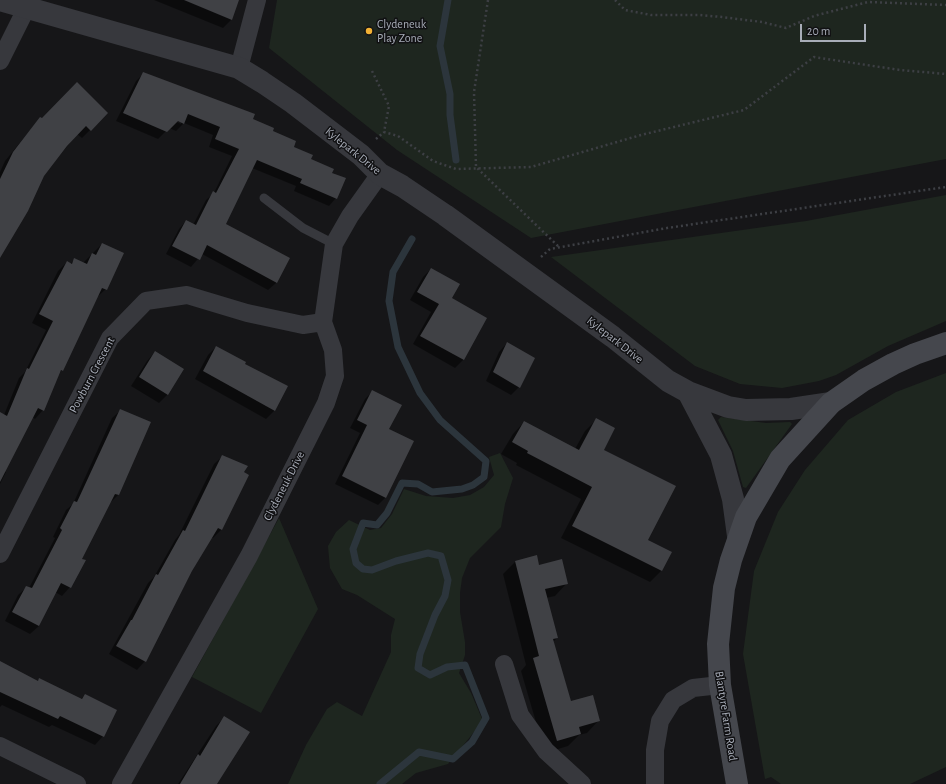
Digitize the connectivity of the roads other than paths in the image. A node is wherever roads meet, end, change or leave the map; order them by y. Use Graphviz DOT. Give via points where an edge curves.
graph roads {
  1 [pos="0,0"];
  2 [pos="256,0"];
  3 [pos="26,9"];
  4 [pos="0,62"];
  5 [pos="239,68"];
  6 [pos="380,174"];
  7 [pos="264,198"];
  8 [pos="334,244"];
  9 [pos="323,322"];
  10 [pos="946,343"];
  11 [pos="688,392"];
  12 [pos="831,403"];
  13 [pos="738,536"];
  14 [pos="0,554"];
  15 [pos="504,664"];
  16 [pos="720,686"];
  17 [pos="0,746"];
  18 [pos="77,784"];
  19 [pos="121,784"];
  20 [pos="582,784"];
  21 [pos="655,784"];
  22 [pos="737,784"];
  1 -- 3 [label="street, Kylepark Drive"];
  2 -- 5 [label="street"];
  3 -- 4 [label="street"];
  3 -- 5 [label="street, Kylepark Drive"];
  5 -- 6 [label="street, Kylepark Drive" via="292,104 361,156"];
  6 -- 8 [label="street, Clydeneuk Drive" via="350,216"];
  6 -- 11 [label="street, Kylepark Drive" via="445,215 612,337 668,382"];
  7 -- 8 [label="lane" via="303,228"];
  8 -- 9 [label="street, Clydeneuk Drive"];
  9 -- 14 [label="street, Powburn Crescent" via="303,325 247,313 187,295 146,301 110,338"];
  9 -- 19 [label="street, Clydeneuk Drive" via="333,350 335,376 326,403 249,556"];
  10 -- 12 [label="main road, Blantyre Farm Road" via="893,364"];
  11 -- 12 [label="street, Kylepark Drive" via="728,407 746,410 791,409"];
  11 -- 13 [label="street" via="721,455 733,499"];
  12 -- 13 [label="main road, Blantyre Farm Road" via="780,459 754,501"];
  13 -- 16 [label="main road, Blantyre Farm Road" via="724,588 720,619"];
  15 -- 20 [label="street" via="520,715 546,751"];
  16 -- 21 [label="street" via="693,688 673,700 660,720 655,750"];
  16 -- 22 [label="main road, Blantyre Farm Road"];
  17 -- 18 [label="street"];
}
